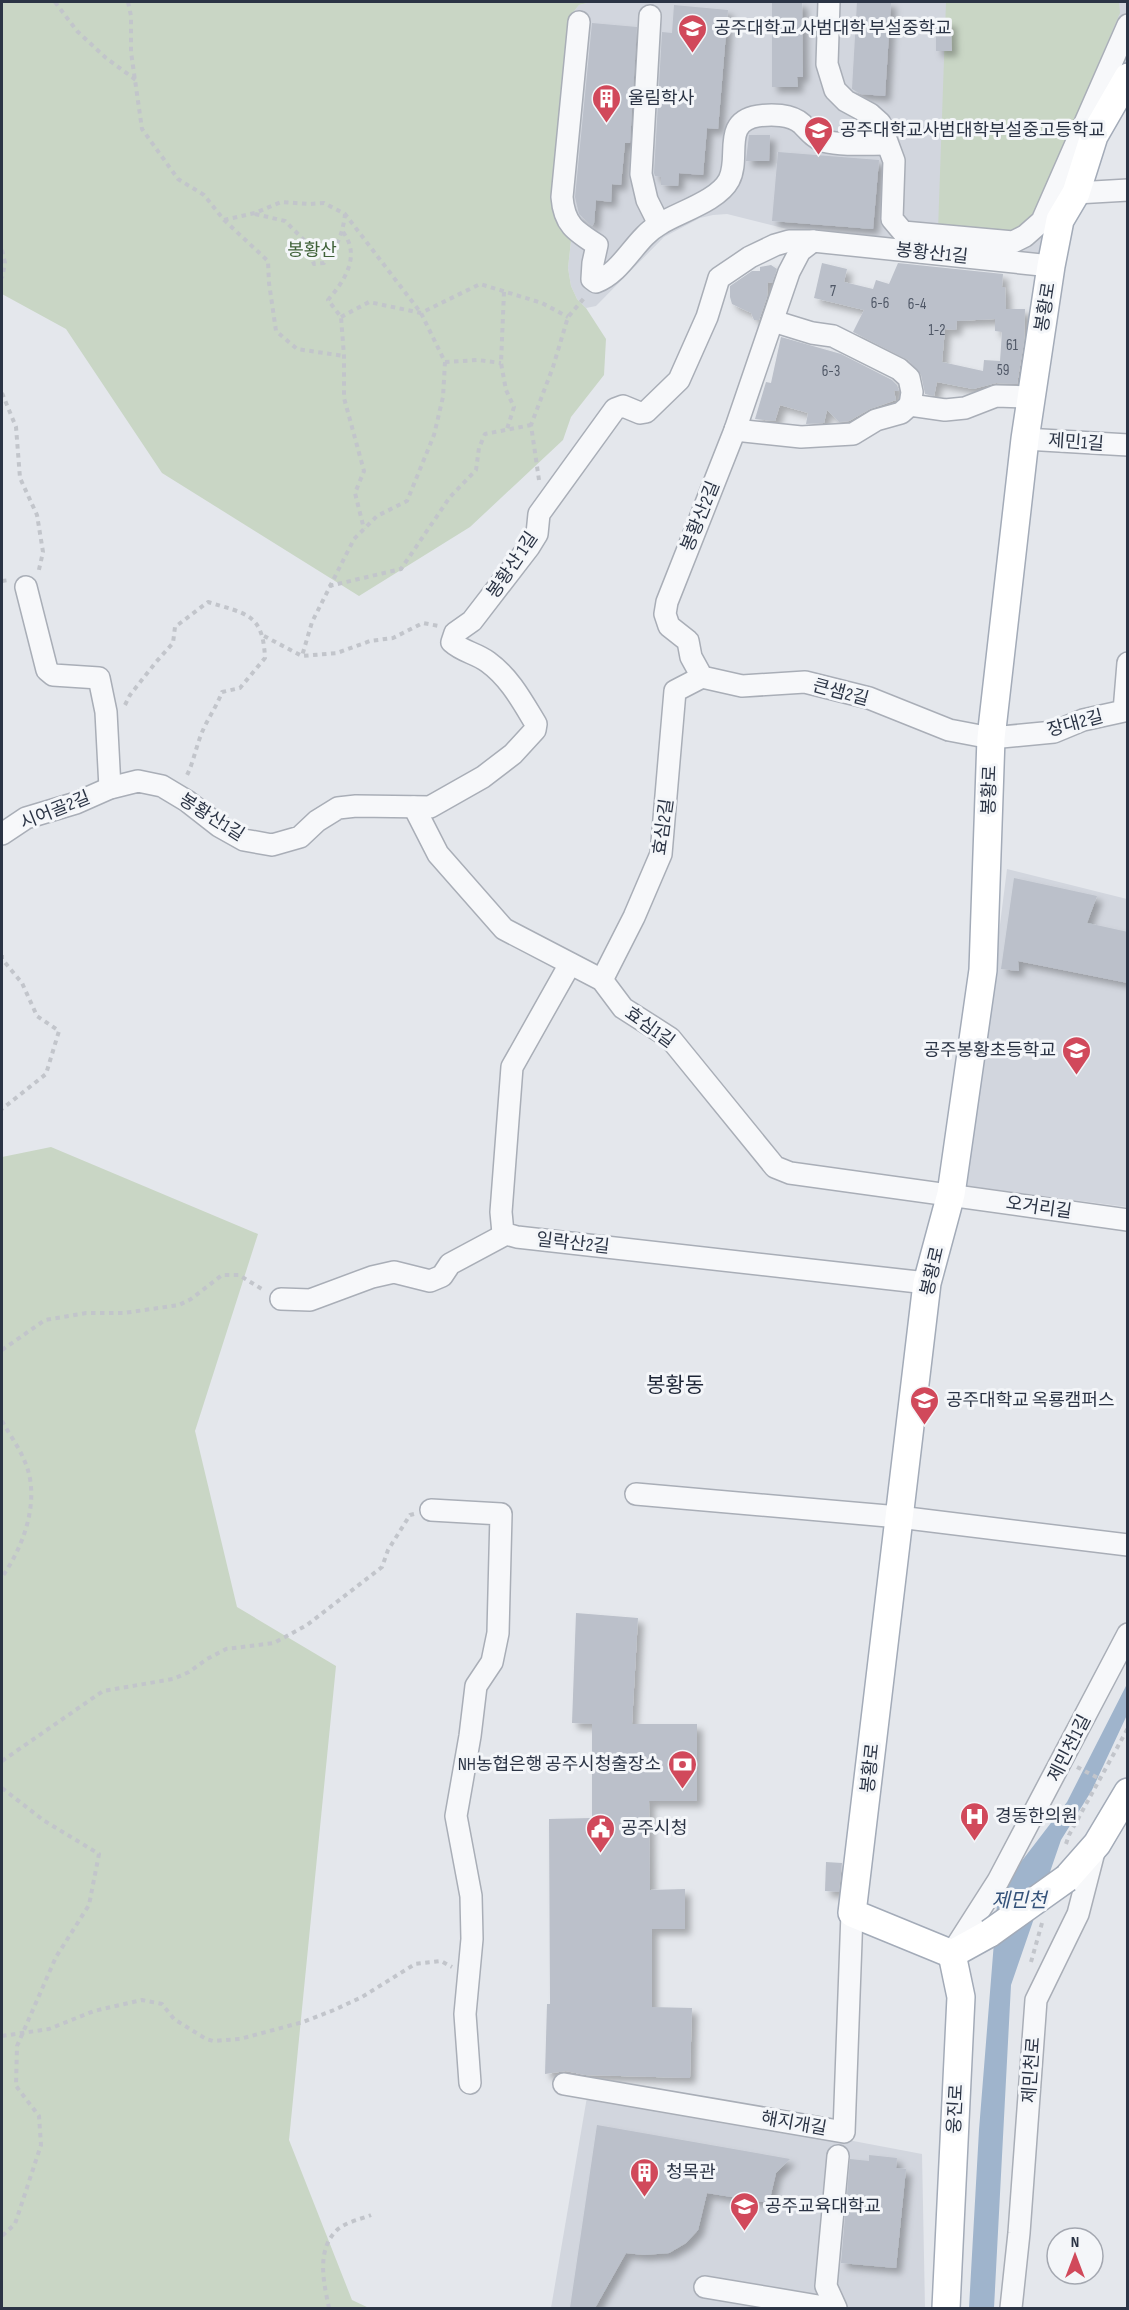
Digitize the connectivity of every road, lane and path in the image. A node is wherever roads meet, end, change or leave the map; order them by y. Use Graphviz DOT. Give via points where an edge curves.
graph roads {
  1 [pos="55,2"];
  2 [pos="128,2"];
  3 [pos="830,2"];
  4 [pos="650,16"];
  5 [pos="579,22"];
  6 [pos="1128,25"];
  7 [pos="1128,77"];
  8 [pos="136,80"];
  9 [pos="887,144"];
  10 [pos="1128,190"];
  11 [pos="1076,192"];
  12 [pos="255,213"];
  13 [pos="345,214"];
  14 [pos="224,220"];
  15 [pos="659,224"];
  16 [pos="343,232"];
  17 [pos="813,241"];
  18 [pos="2,250"];
  19 [pos="1052,266"];
  20 [pos="2,278"];
  21 [pos="596,282"];
  22 [pos="504,292"];
  23 [pos="421,313"];
  24 [pos="341,317"];
  25 [pos="568,317"];
  26 [pos="773,321"];
  27 [pos="344,356"];
  28 [pos="445,362"];
  29 [pos="501,363"];
  30 [pos="2,393"];
  31 [pos="1031,397"];
  32 [pos="910,405"];
  33 [pos="531,425"];
  34 [pos="507,429"];
  35 [pos="735,430"];
  36 [pos="1025,439"];
  37 [pos="1128,445"];
  38 [pos="539,514"];
  39 [pos="364,529"];
  40 [pos="329,586"];
  41 [pos="26,587"];
  42 [pos="461,629"];
  43 [pos="264,636"];
  44 [pos="302,656"];
  45 [pos="1128,663"];
  46 [pos="702,676"];
  47 [pos="991,738"];
  48 [pos="107,743"];
  49 [pos="110,788"];
  50 [pos="178,796"];
  51 [pos="414,807"];
  52 [pos="2,834"];
  53 [pos="2,956"];
  54 [pos="570,964"];
  55 [pos="602,980"];
  56 [pos="2,1109"];
  57 [pos="951,1194"];
  58 [pos="1128,1220"];
  59 [pos="506,1234"];
  60 [pos="927,1283"];
  61 [pos="281,1299"];
  62 [pos="2,1350"];
  63 [pos="2,1420"];
  64 [pos="636,1494"];
  65 [pos="431,1510"];
  66 [pos="899,1517"];
  67 [pos="1120,1544"];
  68 [pos="2,1577"];
  69 [pos="1128,1634"];
  70 [pos="2,1761"];
  71 [pos="1077,1766"];
  72 [pos="1100,1779"];
  73 [pos="2,1788"];
  74 [pos="1128,1792"];
  75 [pos="1097,1844"];
  76 [pos="852,1913"];
  77 [pos="952,1954"];
  78 [pos="468,1976"];
  79 [pos="22,2033"];
  80 [pos="2,2036"];
  81 [pos="470,2083"];
  82 [pos="564,2084"];
  83 [pos="838,2156"];
  84 [pos="371,2215"];
  85 [pos="2,2236"];
  86 [pos="705,2287"];
  87 [pos="329,2308"];
  88 [pos="830,2308"];
  89 [pos="836,2308"];
  90 [pos="946,2308"];
  91 [pos="1011,2308"];
  1 -- 8 [label="path" via="77,31"];
  2 -- 8 [label="path"];
  3 -- 9 [label="street" via="826,64 835,90 880,123"];
  4 -- 15 [label="street" via="641,174 647,200"];
  5 -- 21 [label="street" via="563,210 574,230 597,245 592,279"];
  6 -- 9 [label="street" via="1042,221 1025,236 1012,242 903,232 892,219 894,161"];
  7 -- 11 [label="main road, 봉황로" via="1094,136"];
  8 -- 14 [label="path" via="142,129 178,179 204,195"];
  9 -- 15 [label="street" via="821,141 788,117 750,117 740,123 735,134 728,182 703,202"];
  10 -- 11 [label="street"];
  11 -- 19 [label="main road, 봉황로" via="1060,220"];
  12 -- 13 [label="path" via="281,202 324,202"];
  12 -- 14 [label="path"];
  12 -- 16 [label="path" via="285,221 305,241 314,264 324,263"];
  13 -- 16 [label="path"];
  13 -- 23 [label="path"];
  14 -- 27 [label="path" via="268,261 276,331 297,349"];
  15 -- 21 [label="street" via="607,278"];
  16 -- 24 [label="path" via="350,242 350,267 328,300"];
  17 -- 19 [label="street, 봉황산1길"];
  17 -- 26 [label="street, 봉황산2길" via="800,251 789,272"];
  17 -- 38 [label="street, 봉황산 1길" via="775,245 719,278 707,318 679,380 646,412 623,406 615,409"];
  18 -- 20 [label="path"];
  19 -- 31 [label="main road, 봉황로"];
  21 -- 25 [label="path"];
  22 -- 23 [label="path" via="480,284"];
  22 -- 25 [label="path" via="542,303"];
  22 -- 29 [label="path"];
  23 -- 24 [label="path" via="369,302"];
  23 -- 28 [label="path"];
  24 -- 27 [label="path"];
  25 -- 33 [label="path"];
  26 -- 32 [label="street" via="833,336 899,369 909,378"];
  26 -- 35 [label="street, 봉황산2길"];
  27 -- 39 [label="path" via="344,398 364,471 355,493"];
  28 -- 29 [label="path"];
  28 -- 39 [label="path" via="443,397 434,435 407,501 377,516"];
  29 -- 34 [label="path" via="513,408"];
  30 -- 41 [label="path" via="16,427 21,478 37,515 43,552 38,578"];
  31 -- 32 [label="street" via="996,396 965,408 945,410"];
  31 -- 36 [label="main road, 봉황로"];
  32 -- 35 [label="street" via="901,413 876,420 853,434 801,438"];
  33 -- 34 [label="path"];
  33 -- 38 [label="path" via="540,477 533,504"];
  34 -- 40 [label="path" via="485,434 476,470 450,497 401,569"];
  35 -- 46 [label="street, 봉황산2길" via="665,614 669,626 688,641 691,657"];
  36 -- 37 [label="street, 제민1길"];
  36 -- 47 [label="main road, 봉황로"];
  38 -- 42 [label="street, 봉황산 1길" via="537,534 529,547 478,614"];
  39 -- 40 [label="path" via="354,539"];
  40 -- 44 [label="path" via="312,621"];
  41 -- 48 [label="street" via="47,670 53,675 99,678"];
  42 -- 44 [label="path" via="423,623 393,638 370,641 337,653"];
  42 -- 51 [label="street" via="452,642 490,663 514,687 536,724 535,730 513,754 483,777 430,807"];
  43 -- 44 [label="path"];
  43 -- 48 [label="path" via="256,621 208,602 176,627 174,643 130,695"];
  43 -- 50 [label="path" via="265,658 240,688 222,692 201,733 193,765"];
  45 -- 47 [label="street, 장대2길" via="1124,711 1083,720 1054,732"];
  46 -- 47 [label="street, 큰샘2길" via="742,686 805,682 869,698 949,730"];
  46 -- 55 [label="street, 효심2길" via="675,691 662,854"];
  47 -- 57 [label="main road, 봉황로" via="982,970"];
  48 -- 49 [label="street"];
  49 -- 50 [label="street, 봉황산1길" via="138,781 162,786"];
  49 -- 52 [label="street, 시어골2길" via="26,818"];
  50 -- 51 [label="street, 봉황산1길" via="244,840 272,845 300,837 338,808"];
  51 -- 54 [label="street, 효심1길" via="438,854 504,929"];
  53 -- 56 [label="path" via="22,983 37,1016 59,1031 46,1074"];
  54 -- 55 [label="street, 효심1길"];
  54 -- 59 [label="street" via="513,1067 501,1212"];
  55 -- 57 [label="street, 효심1길" via="622,1008 655,1027 681,1050 774,1167 790,1173"];
  57 -- 58 [label="street, 오거리길"];
  57 -- 60 [label="main road, 봉황로"];
  59 -- 60 [label="street, 일락산2길"];
  59 -- 61 [label="street" via="450,1264 442,1276 430,1281 394,1272 310,1300"];
  60 -- 66 [label="main road, 봉황로"];
  61 -- 62 [label="path" via="239,1275 222,1275 178,1305 45,1320"];
  63 -- 68 [label="path" via="26,1463 32,1498 14,1560"];
  64 -- 66 [label="street"];
  65 -- 70 [label="path" via="410,1515 382,1567 307,1625 274,1643 226,1649 173,1679 103,1691"];
  65 -- 78 [label="street" via="501,1514 498,1633 492,1662 476,1686 456,1816 471,1896"];
  66 -- 67 [label="street"];
  66 -- 76 [label="main road, 봉황로"];
  69 -- 77 [label="street, 제민천1길" via="998,1881"];
  71 -- 72 [label="path"];
  73 -- 79 [label="path" via="43,1820 99,1854 89,1905 56,1957"];
  74 -- 75 [label="main road"];
  75 -- 77 [label="main road, bridge" via="1067,1878 990,1933"];
  75 -- 91 [label="street, 제민천로" via="1078,1914 1036,2000"];
  76 -- 77 [label="main road"];
  76 -- 82 [label="street, 해지개길" via="844,2132"];
  77 -- 90 [label="main road, 웅진로" via="961,1997"];
  78 -- 79 [label="path" via="441,1961 415,1965 362,1997 303,2022 224,2041 206,2038 174,2019 162,2004 142,2000 94,2011 49,2029"];
  78 -- 81 [label="street" via="465,2014"];
  79 -- 80 [label="path"];
  79 -- 85 [label="path" via="17,2046 16,2086 39,2116 41,2145 15,2223"];
  83 -- 89 [label="street" via="826,2286"];
  84 -- 87 [label="path" via="337,2229 326,2246 323,2277"];
  86 -- 88 [label="street"];
}
